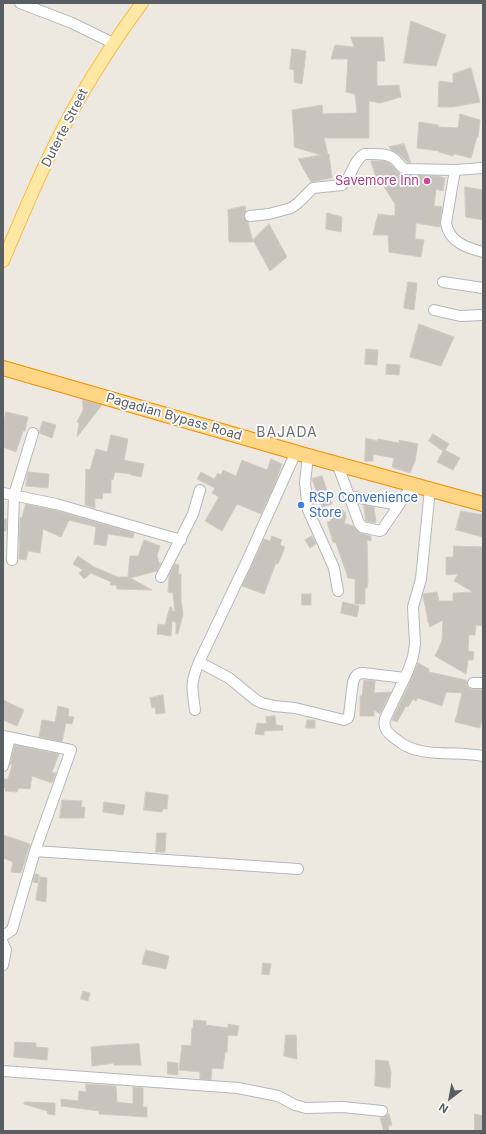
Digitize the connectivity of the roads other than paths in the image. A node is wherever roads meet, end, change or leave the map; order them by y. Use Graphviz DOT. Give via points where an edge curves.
graph roads {
  1 [pos="20,3"];
  2 [pos="142,3"];
  3 [pos="113,43"];
  4 [pos="483,168"];
  5 [pos="455,170"];
  6 [pos="250,216"];
  7 [pos="483,252"];
  8 [pos="3,261"];
  9 [pos="443,282"];
  10 [pos="483,288"];
  11 [pos="434,310"];
  12 [pos="483,316"];
  13 [pos="3,368"];
  14 [pos="33,433"];
  15 [pos="302,454"];
  16 [pos="337,464"];
  17 [pos="413,484"];
  18 [pos="430,489"];
  19 [pos="200,490"];
  20 [pos="3,493"];
  21 [pos="14,495"];
  22 [pos="349,496"];
  23 [pos="483,504"];
  24 [pos="399,505"];
  25 [pos="181,540"];
  26 [pos="12,560"];
  27 [pos="161,577"];
  28 [pos="338,591"];
  29 [pos="199,662"];
  30 [pos="405,678"];
  31 [pos="195,710"];
  32 [pos="6,737"];
  33 [pos="483,756"];
  34 [pos="3,766"];
  35 [pos="35,851"];
  36 [pos="298,869"];
  37 [pos="3,936"];
  38 [pos="3,943"];
  39 [pos="3,965"];
  40 [pos="3,1071"];
  41 [pos="382,1110"];
  1 -- 3 [label="street" via="72,22"];
  2 -- 3 [label="main road, Duterte Street"];
  3 -- 8 [label="main road, Duterte Street" via="78,99 54,145"];
  4 -- 5 [label="street"];
  5 -- 6 [label="street" via="405,169 390,156 364,154 342,185 313,188 291,208"];
  5 -- 7 [label="street" via="447,228 461,245"];
  9 -- 10 [label="street"];
  11 -- 12 [label="street" via="460,316"];
  13 -- 15 [label="highway, Pagadian Bypass Road"];
  14 -- 21 [label="street"];
  15 -- 16 [label="highway, Pagadian Bypass Road"];
  15 -- 28 [label="street" via="308,510 332,563"];
  15 -- 29 [label="street"];
  16 -- 17 [label="highway, Pagadian Bypass Road"];
  16 -- 22 [label="street"];
  17 -- 18 [label="highway, Pagadian Bypass Road"];
  17 -- 24 [label="street"];
  18 -- 23 [label="highway, Pagadian Bypass Road"];
  18 -- 30 [label="street" via="421,579 413,607 415,644"];
  19 -- 25 [label="street"];
  20 -- 21 [label="street"];
  21 -- 25 [label="street" via="105,517"];
  21 -- 26 [label="street"];
  22 -- 24 [label="street"];
  22 -- 24 [label="street" via="360,526 380,531"];
  25 -- 27 [label="street"];
  29 -- 30 [label="street" via="229,678 262,704 316,712 342,720 348,718 354,677 358,674"];
  29 -- 31 [label="street" via="192,684"];
  30 -- 33 [label="street" via="385,719 385,729 389,734 413,749"];
  32 -- 34 [label="street"];
  32 -- 35 [label="street" via="71,750"];
  35 -- 36 [label="street"];
  35 -- 37 [label="street" via="12,930"];
  38 -- 39 [label="street" via="6,950"];
  40 -- 41 [label="street" via="238,1088 278,1096 306,1108"];
}
